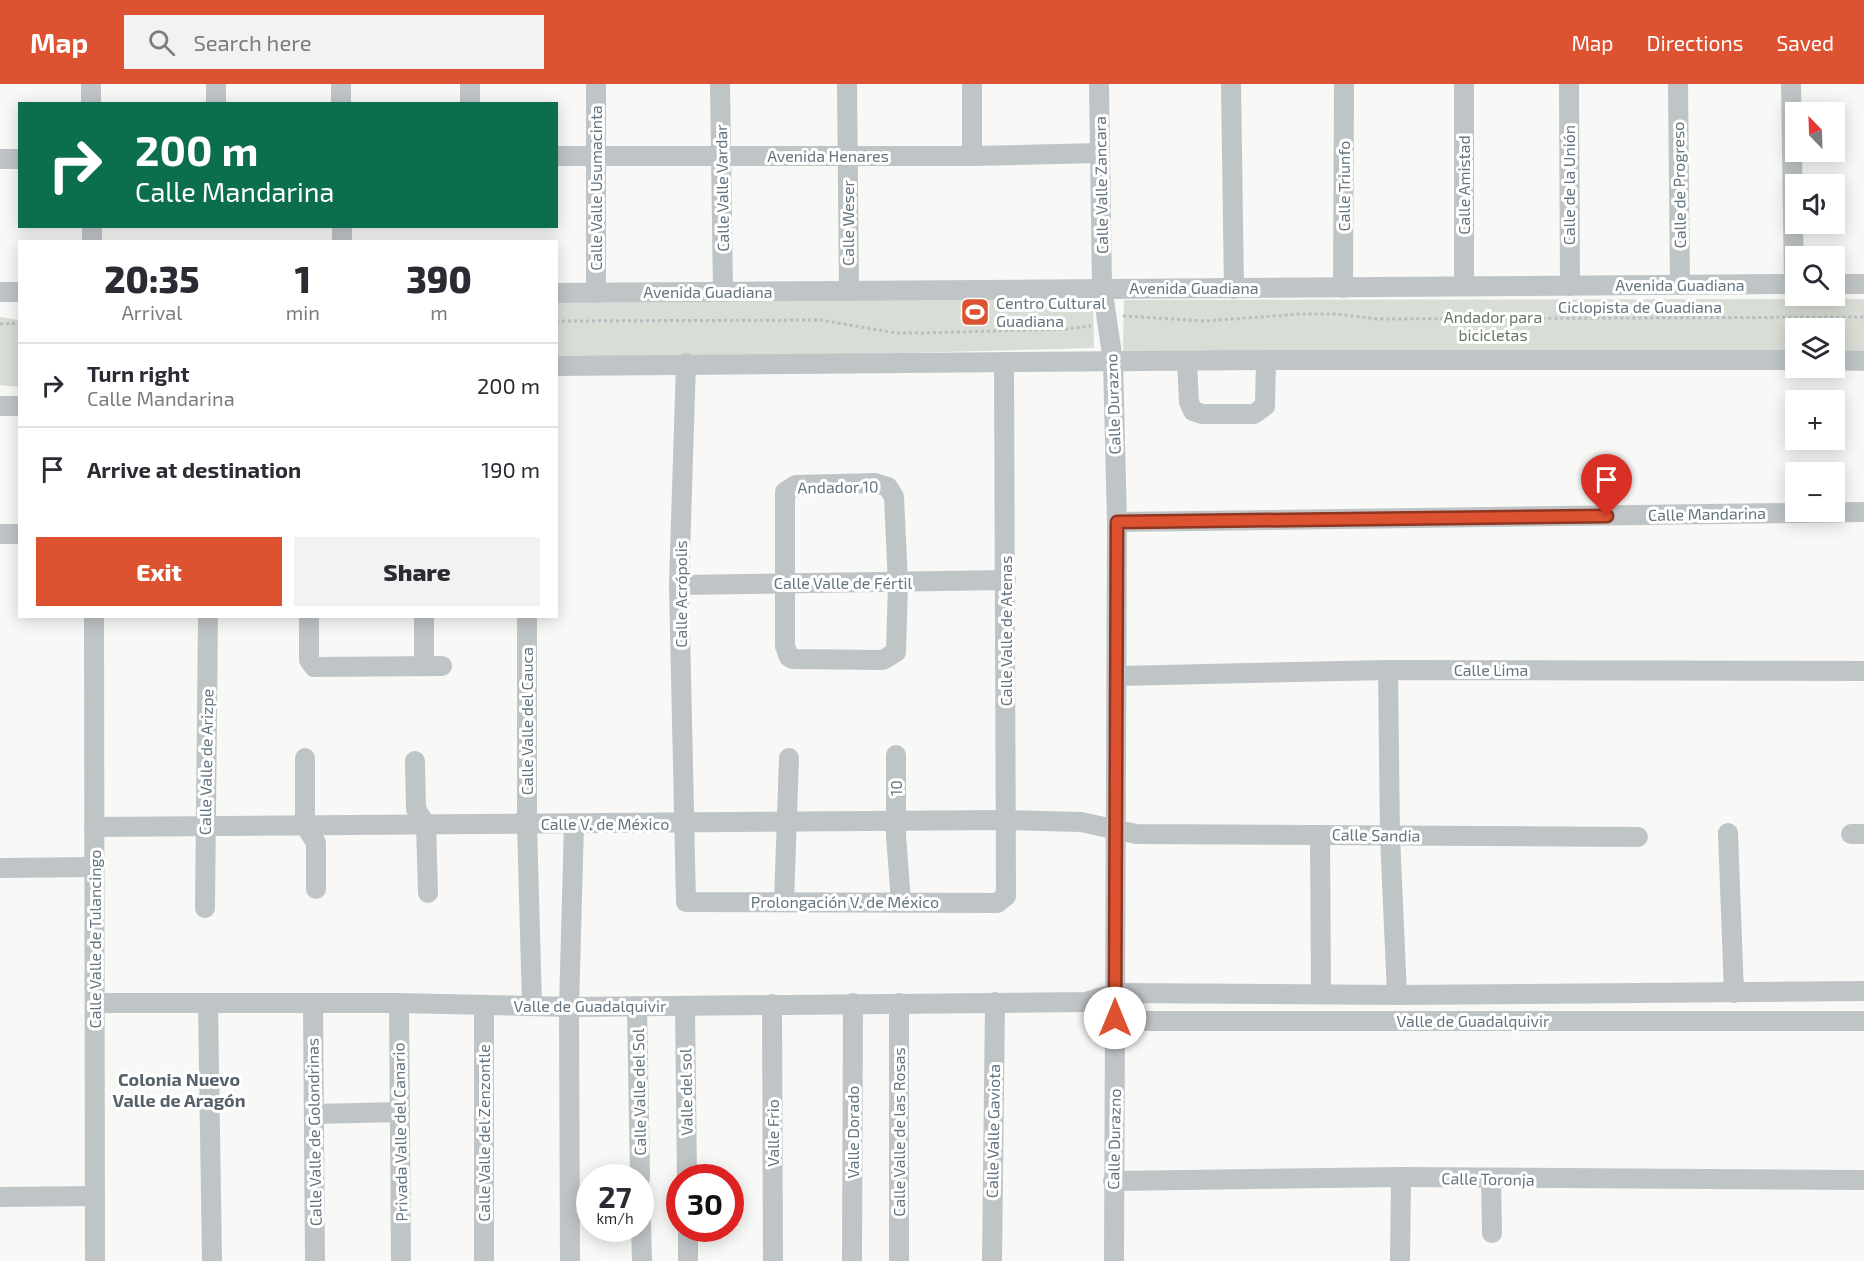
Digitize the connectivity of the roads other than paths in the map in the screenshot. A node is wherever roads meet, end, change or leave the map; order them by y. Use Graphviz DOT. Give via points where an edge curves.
graph roads {
  1 [pos="91,84"];
  2 [pos="216,84"];
  3 [pos="341,84"];
  4 [pos="470,84"];
  5 [pos="596,84"];
  6 [pos="720,84"];
  7 [pos="847,84"];
  8 [pos="972,84"];
  9 [pos="1099,84"];
  10 [pos="1231,84"];
  11 [pos="1344,84"];
  12 [pos="1464,84"];
  13 [pos="1569,84"];
  14 [pos="1678,84"];
  15 [pos="1791,84"];
  16 [pos="91,102"];
  17 [pos="216,102"];
  18 [pos="341,102"];
  19 [pos="470,102"];
  20 [pos="1100,153"];
  21 [pos="558,156"];
  22 [pos="598,156"];
  23 [pos="848,156"];
  24 [pos="972,156"];
  25 [pos="722,157"];
  26 [pos="0,159"];
  27 [pos="18,159"];
  28 [pos="1794,246"];
  29 [pos="1785,284"];
  30 [pos="1845,284"];
  31 [pos="1864,284"];
  32 [pos="1680,285"];
  33 [pos="1464,286"];
  34 [pos="1570,286"];
  35 [pos="1102,287"];
  36 [pos="1343,288"];
  37 [pos="1234,289"];
  38 [pos="849,291"];
  39 [pos="0,292"];
  40 [pos="558,292"];
  41 [pos="723,292"];
  42 [pos="18,293"];
  43 [pos="596,293"];
  44 [pos="1266,360"];
  45 [pos="1785,360"];
  46 [pos="1845,360"];
  47 [pos="1864,360"];
  48 [pos="1113,361"];
  49 [pos="1004,362"];
  50 [pos="1187,362"];
  51 [pos="686,363"];
  52 [pos="558,366"];
  53 [pos="1864,512"];
  54 [pos="1117,522"];
  55 [pos="0,534"];
  56 [pos="18,534"];
  57 [pos="1006,580"];
  58 [pos="785,583"];
  59 [pos="897,583"];
  60 [pos="679,585"];
  61 [pos="94,618"];
  62 [pos="208,618"];
  63 [pos="309,618"];
  64 [pos="424,618"];
  65 [pos="527,618"];
  66 [pos="1388,670"];
  67 [pos="1864,671"];
  68 [pos="1118,676"];
  69 [pos="896,754"];
  70 [pos="305,758"];
  71 [pos="789,758"];
  72 [pos="415,761"];
  73 [pos="1005,820"];
  74 [pos="896,821"];
  75 [pos="786,823"];
  76 [pos="527,824"];
  77 [pos="574,824"];
  78 [pos="686,824"];
  79 [pos="305,825"];
  80 [pos="426,825"];
  81 [pos="204,826"];
  82 [pos="94,827"];
  83 [pos="1115,828"];
  84 [pos="1728,833"];
  85 [pos="1320,835"];
  86 [pos="1390,836"];
  87 [pos="1638,837"];
  88 [pos="94,867"];
  89 [pos="0,868"];
  90 [pos="316,888"];
  91 [pos="428,893"];
  92 [pos="1004,899"];
  93 [pos="686,902"];
  94 [pos="784,902"];
  95 [pos="901,902"];
  96 [pos="205,908"];
  97 [pos="1864,991"];
  98 [pos="1115,993"];
  99 [pos="1321,993"];
  100 [pos="1734,993"];
  101 [pos="1396,994"];
  102 [pos="994,1002"];
  103 [pos="1086,1002"];
  104 [pos="95,1003"];
  105 [pos="208,1003"];
  106 [pos="313,1003"];
  107 [pos="399,1003"];
  108 [pos="853,1003"];
  109 [pos="772,1004"];
  110 [pos="899,1004"];
  111 [pos="484,1005"];
  112 [pos="532,1006"];
  113 [pos="637,1006"];
  114 [pos="685,1006"];
  115 [pos="569,1007"];
  116 [pos="1115,1018"];
  117 [pos="1864,1021"];
  118 [pos="400,1112"];
  119 [pos="314,1114"];
  120 [pos="640,1164"];
  121 [pos="687,1164"];
  122 [pos="1401,1177"];
  123 [pos="1491,1179"];
  124 [pos="1864,1180"];
  125 [pos="1113,1181"];
  126 [pos="95,1196"];
  127 [pos="0,1197"];
  128 [pos="1492,1233"];
  129 [pos="641,1242"];
  130 [pos="688,1242"];
  131 [pos="95,1261"];
  132 [pos="212,1261"];
  133 [pos="315,1261"];
  134 [pos="401,1261"];
  135 [pos="484,1261"];
  136 [pos="570,1261"];
  137 [pos="642,1261"];
  138 [pos="688,1261"];
  139 [pos="773,1261"];
  140 [pos="852,1261"];
  141 [pos="899,1261"];
  142 [pos="992,1261"];
  143 [pos="1114,1261"];
  144 [pos="1400,1261"];
  1 -- 16 [label="street"];
  2 -- 17 [label="street"];
  3 -- 18 [label="street"];
  4 -- 19 [label="street"];
  5 -- 22 [label="street, Calle Valle Usumacinta"];
  6 -- 25 [label="street, Calle Valle Vardar"];
  7 -- 23 [label="street, Calle Weser"];
  8 -- 24 [label="street"];
  9 -- 20 [label="street, Calle Valle Zancara"];
  10 -- 37 [label="street"];
  11 -- 36 [label="street, Calle Triunfo"];
  12 -- 33 [label="street, Calle Amistad"];
  13 -- 34 [label="street, Calle de la Unión"];
  14 -- 32 [label="street, Calle de Progreso"];
  15 -- 28 [label="street"];
  20 -- 24 [label="street, Avenida Henares"];
  20 -- 35 [label="street, Calle Valle Zancara"];
  21 -- 22 [label="street, Avenida Henares"];
  22 -- 25 [label="street, Avenida Henares"];
  22 -- 43 [label="street, Calle Valle Usumacinta"];
  23 -- 24 [label="street, Avenida Henares"];
  23 -- 25 [label="street, Avenida Henares"];
  23 -- 38 [label="street, Calle Weser"];
  25 -- 41 [label="street, Calle Valle Vardar"];
  26 -- 27 [label="street"];
  29 -- 32 [label="street, Avenida Guadiana"];
  30 -- 31 [label="street"];
  32 -- 34 [label="street, Avenida Guadiana"];
  33 -- 34 [label="street, Avenida Guadiana"];
  33 -- 36 [label="street, Avenida Guadiana"];
  35 -- 37 [label="street, Avenida Guadiana"];
  35 -- 38 [label="street, Avenida Guadiana"];
  35 -- 48 [label="street, Calle Durazno"];
  36 -- 37 [label="street, Avenida Guadiana"];
  38 -- 41 [label="street, Avenida Guadiana"];
  39 -- 42 [label="street"];
  40 -- 43 [label="street, Avenida Guadiana"];
  41 -- 43 [label="street, Avenida Guadiana"];
  44 -- 45 [label="street"];
  44 -- 50 [label="street"];
  44 -- 50 [label="street" via="1266,406 1254,414 1193,411"];
  46 -- 47 [label="street"];
  48 -- 49 [label="street"];
  48 -- 50 [label="street"];
  48 -- 54 [label="street, Calle Durazno"];
  49 -- 51 [label="street"];
  49 -- 57 [label="street, Calle Valle de Atenas"];
  51 -- 52 [label="street"];
  51 -- 60 [label="street, Calle Acrópolis"];
  53 -- 54 [label="street, Calle Mandarina"];
  54 -- 68 [label="street, Calle Durazno"];
  55 -- 56 [label="street"];
  57 -- 59 [label="street, Calle Valle de Fértil"];
  57 -- 73 [label="street, Calle Valle de Atenas"];
  58 -- 59 [label="street, Calle Valle de Fértil"];
  58 -- 59 [label="street" via="785,646 789,657 798,661 894,656"];
  58 -- 59 [label="street, Andador 10" via="787,489 796,485 876,483 888,487 894,497"];
  58 -- 60 [label="street, Calle Valle de Fértil"];
  60 -- 78 [label="street, Calle Acrópolis"];
  61 -- 82 [label="street, Calle Valle de Tulancingo"];
  62 -- 81 [label="street, Calle Valle de Arizpe"];
  63 -- 64 [label="street" via="311,664 319,668 433,666"];
  65 -- 76 [label="street, Calle Valle del Cauca"];
  66 -- 67 [label="street, Calle Lima"];
  66 -- 68 [label="street, Calle Lima"];
  66 -- 86 [label="street"];
  68 -- 83 [label="street, Calle Durazno"];
  69 -- 74 [label="street, 10"];
  70 -- 79 [label="street"];
  71 -- 75 [label="street"];
  72 -- 80 [label="street" via="416,809"];
  73 -- 74 [label="street, Calle V. de México"];
  73 -- 83 [label="street, Calle V. de México" via="1081,822"];
  73 -- 92 [label="street, Calle Valle de Atenas"];
  74 -- 75 [label="street, Calle V. de México"];
  74 -- 95 [label="street, 10"];
  75 -- 78 [label="street, Calle V. de México"];
  75 -- 94 [label="street"];
  76 -- 77 [label="street, Calle V. de México"];
  76 -- 80 [label="street, Calle V. de México"];
  76 -- 112 [label="street, Calle Valle del Cauca"];
  77 -- 78 [label="street, Calle V. de México"];
  77 -- 115 [label="street"];
  78 -- 93 [label="street, Calle Acrópolis"];
  79 -- 80 [label="street, Calle V. de México"];
  79 -- 81 [label="street, Calle V. de México"];
  79 -- 90 [label="street" via="316,843"];
  80 -- 91 [label="street"];
  81 -- 82 [label="street, Calle V. de México"];
  81 -- 96 [label="street, Calle Valle de Arizpe"];
  82 -- 88 [label="street, Calle Valle de Tulancingo"];
  83 -- 85 [label="street, Calle Sandia" via="1136,834"];
  83 -- 98 [label="street, Calle Durazno"];
  84 -- 100 [label="street"];
  85 -- 86 [label="street, Calle Sandia"];
  85 -- 99 [label="street"];
  86 -- 87 [label="street, Calle Sandia"];
  86 -- 101 [label="street"];
  88 -- 89 [label="street"];
  88 -- 104 [label="street, Calle Valle de Tulancingo"];
  92 -- 95 [label="street, Prolongación V. de México" via="997,903"];
  93 -- 94 [label="street, Prolongación V. de México"];
  94 -- 95 [label="street, Prolongación V. de México"];
  97 -- 100 [label="street, Valle de Guadalquivir"];
  98 -- 99 [label="street, Valle de Guadalquivir"];
  98 -- 103 [label="street, Valle de Guadalquivir"];
  98 -- 116 [label="street, Calle Durazno"];
  99 -- 101 [label="street, Valle de Guadalquivir"];
  100 -- 101 [label="street, Valle de Guadalquivir"];
  102 -- 103 [label="street, Valle de Guadalquivir"];
  102 -- 110 [label="street, Valle de Guadalquivir"];
  102 -- 142 [label="street, Calle Valle Gaviota"];
  103 -- 116 [label="street, Valle de Guadalquivir"];
  104 -- 105 [label="street, Valle de Guadalquivir"];
  104 -- 126 [label="street, Calle Valle de Tulancingo"];
  105 -- 106 [label="street, Valle de Guadalquivir"];
  105 -- 132 [label="street"];
  106 -- 107 [label="street, Valle de Guadalquivir"];
  106 -- 119 [label="street, Calle Valle de Golondrinas"];
  107 -- 111 [label="street, Valle de Guadalquivir"];
  107 -- 118 [label="street, Privada Valle del Canario"];
  108 -- 109 [label="street, Valle de Guadalquivir"];
  108 -- 110 [label="street, Valle de Guadalquivir"];
  108 -- 140 [label="street, Valle Dorado"];
  109 -- 114 [label="street, Valle de Guadalquivir"];
  109 -- 139 [label="street, Valle Frio"];
  110 -- 141 [label="street, Calle Valle de las Rosas"];
  111 -- 112 [label="street, Valle de Guadalquivir"];
  111 -- 135 [label="street, Calle Valle del Zenzontle"];
  112 -- 115 [label="street, Valle de Guadalquivir"];
  113 -- 114 [label="street, Valle de Guadalquivir"];
  113 -- 115 [label="street, Valle de Guadalquivir"];
  113 -- 120 [label="street, Calle Valle del Sol"];
  114 -- 121 [label="street, Valle del sol"];
  115 -- 136 [label="street"];
  116 -- 117 [label="street, Valle de Guadalquivir"];
  116 -- 125 [label="street, Calle Durazno"];
  118 -- 119 [label="street"];
  118 -- 134 [label="street, Privada Valle del Canario"];
  119 -- 133 [label="street, Calle Valle de Golondrinas"];
  122 -- 123 [label="street, Calle Toronja"];
  122 -- 125 [label="street, Calle Toronja"];
  122 -- 144 [label="street"];
  123 -- 124 [label="street, Calle Toronja"];
  123 -- 128 [label="street"];
  125 -- 143 [label="street, Calle Durazno"];
  126 -- 127 [label="street"];
  126 -- 131 [label="street, Calle Valle de Tulancingo"];
  129 -- 137 [label="street"];
  130 -- 138 [label="street"];
}
